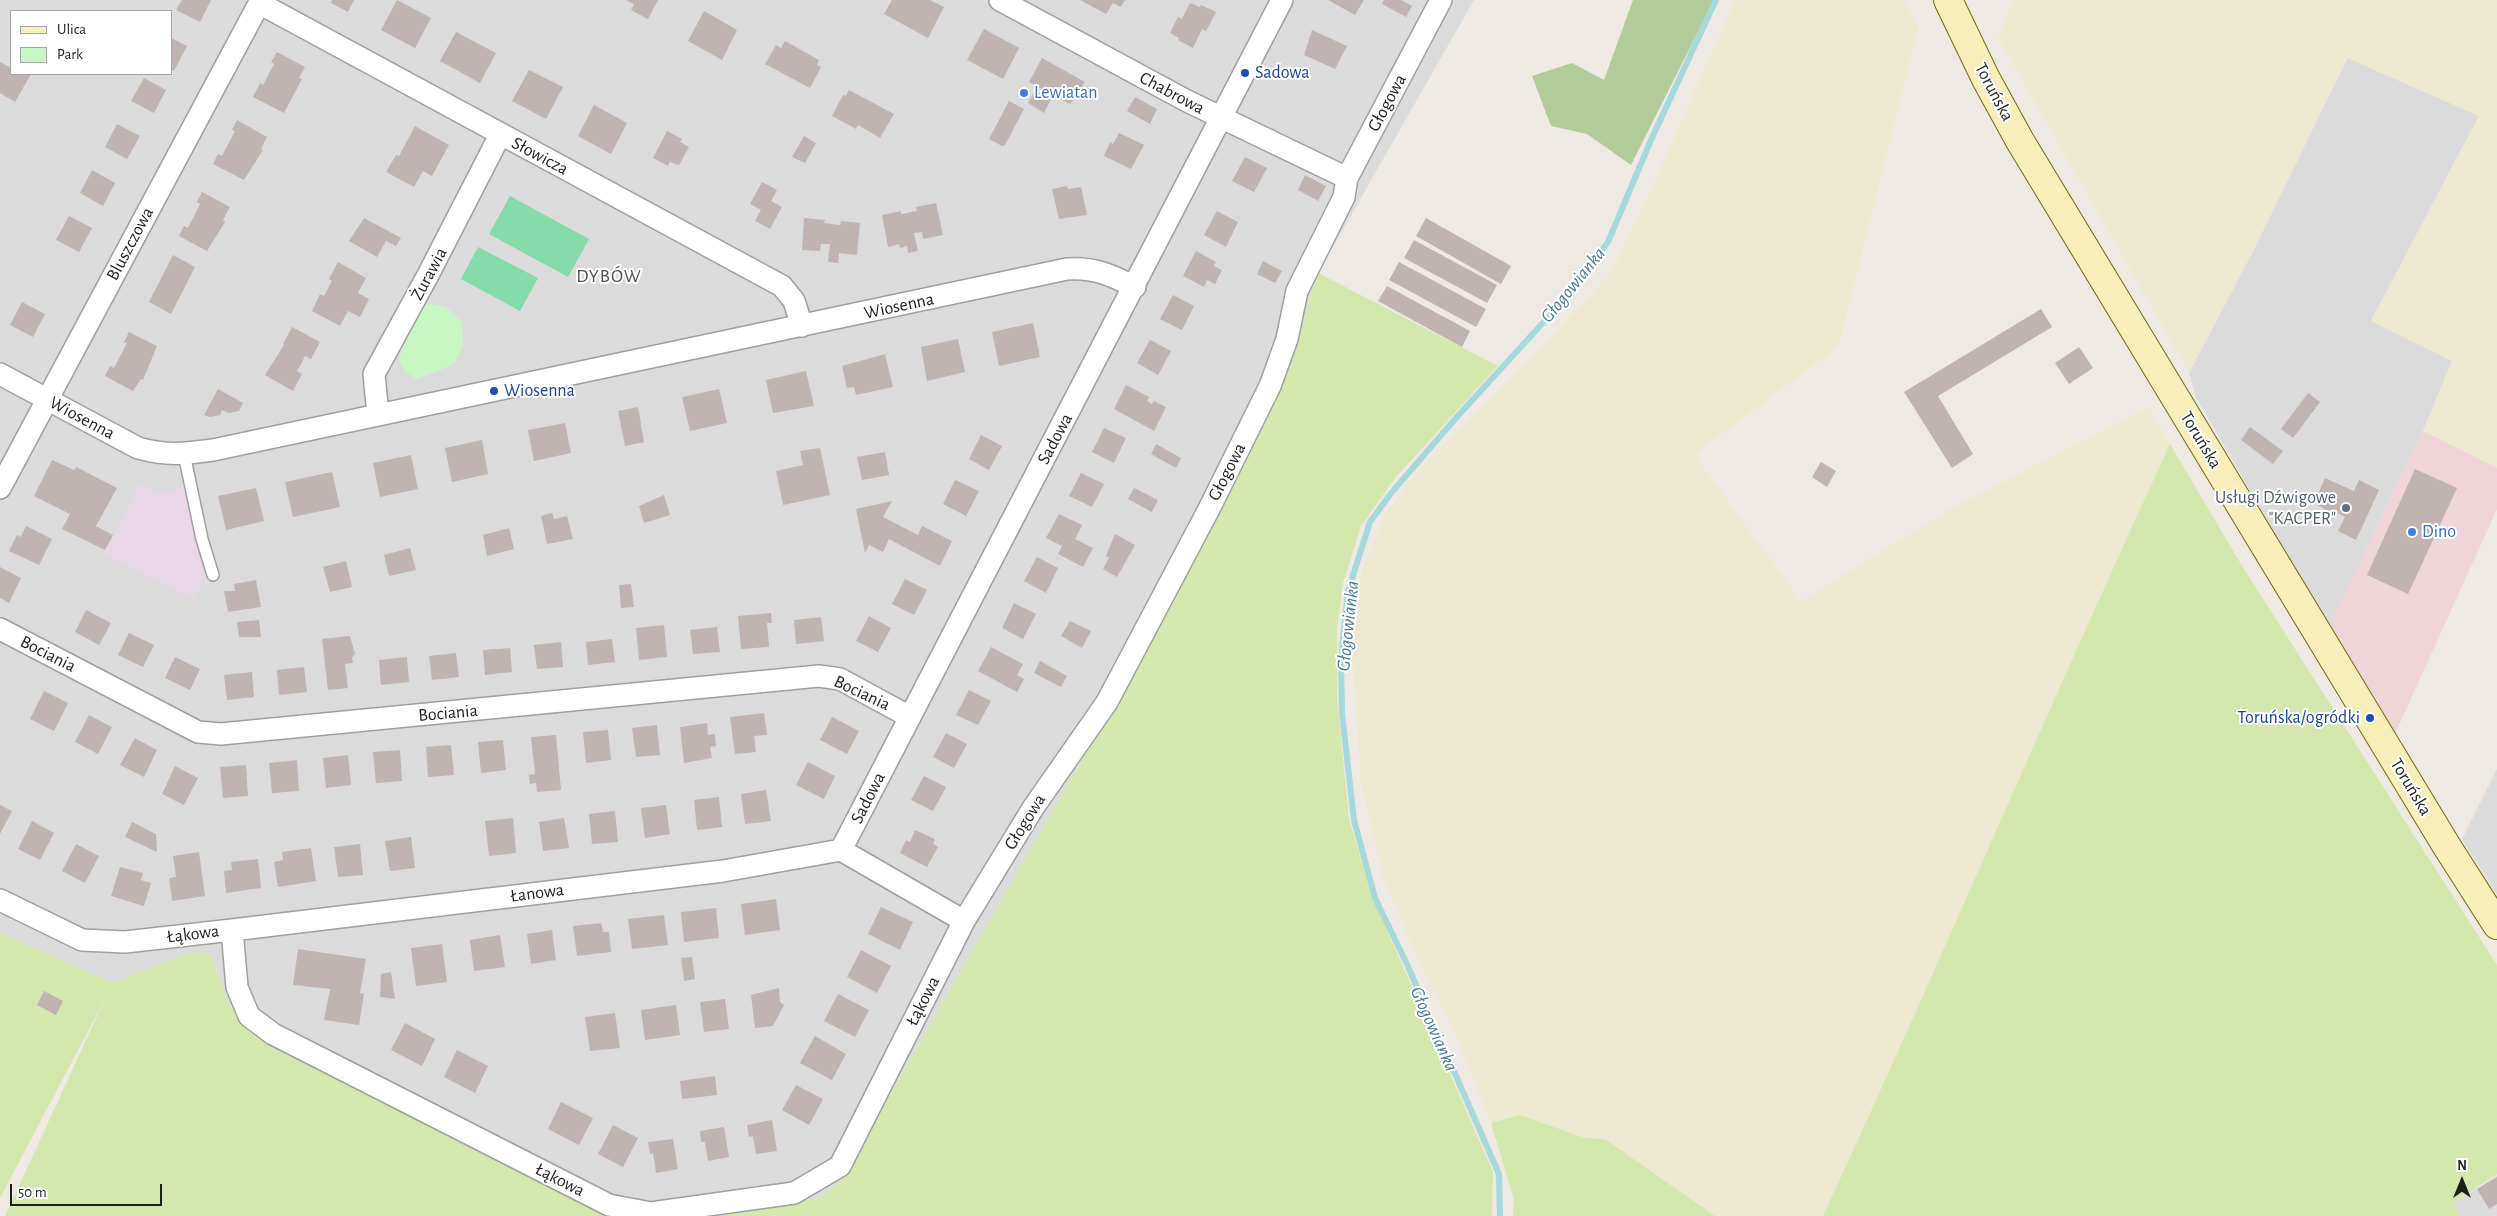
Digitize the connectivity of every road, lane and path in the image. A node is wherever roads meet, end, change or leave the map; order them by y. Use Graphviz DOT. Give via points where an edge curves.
graph roads {
  1 [pos="1000,0"];
  2 [pos="1282,0"];
  3 [pos="1441,0"];
  4 [pos="1948,0"];
  5 [pos="260,2"];
  6 [pos="1221,119"];
  7 [pos="500,135"];
  8 [pos="1347,178"];
  9 [pos="1135,287"];
  10 [pos="802,326"];
  11 [pos="0,374"];
  12 [pos="47,400"];
  13 [pos="378,416"];
  14 [pos="184,454"];
  15 [pos="0,488"];
  16 [pos="212,575"];
  17 [pos="0,629"];
  18 [pos="910,717"];
  19 [pos="841,850"];
  20 [pos="0,900"];
  21 [pos="964,921"];
  22 [pos="2497,925"];
  23 [pos="232,930"];
  1 -- 6 [label="street, Chabrowa"];
  2 -- 6 [label="street, Sadowa"];
  3 -- 8 [label="street, Głogowa"];
  4 -- 22 [label="street, Toruńska" via="2020,141"];
  5 -- 7 [label="street, Słowicza"];
  5 -- 12 [label="street, Bluszczowa"];
  6 -- 8 [label="street, Chabrowa"];
  6 -- 9 [label="street, Sadowa"];
  7 -- 10 [label="street, Słowicza" via="782,286 794,301"];
  7 -- 13 [label="street, Żurawia" via="374,374"];
  8 -- 21 [label="street, Głogowa" via="1344,198 1297,291 1287,339 1270,386 1209,509 1107,702 1033,808"];
  9 -- 10 [label="street, Wiosenna" via="1087,268 1067,269"];
  9 -- 18 [label="street, Sadowa"];
  10 -- 13 [label="street, Wiosenna"];
  11 -- 12 [label="street, Wiosenna"];
  12 -- 14 [label="street, Wiosenna" via="138,448 161,454"];
  12 -- 15 [label="street, Bluszczowa"];
  13 -- 14 [label="street, Wiosenna"];
  14 -- 16 [label="lane"];
  17 -- 18 [label="street, Bociania" via="198,732 231,733 819,676 840,679"];
  18 -- 19 [label="street, Sadowa"];
  19 -- 21 [label="street"];
  19 -- 23 [label="street, Łanowa" via="723,871"];
  20 -- 23 [label="street, Łąkowa" via="82,940 125,942"];
  21 -- 23 [label="street, Łąkowa" via="840,1166 794,1192 651,1213 608,1205 273,1034 249,1016 237,987"];
}
